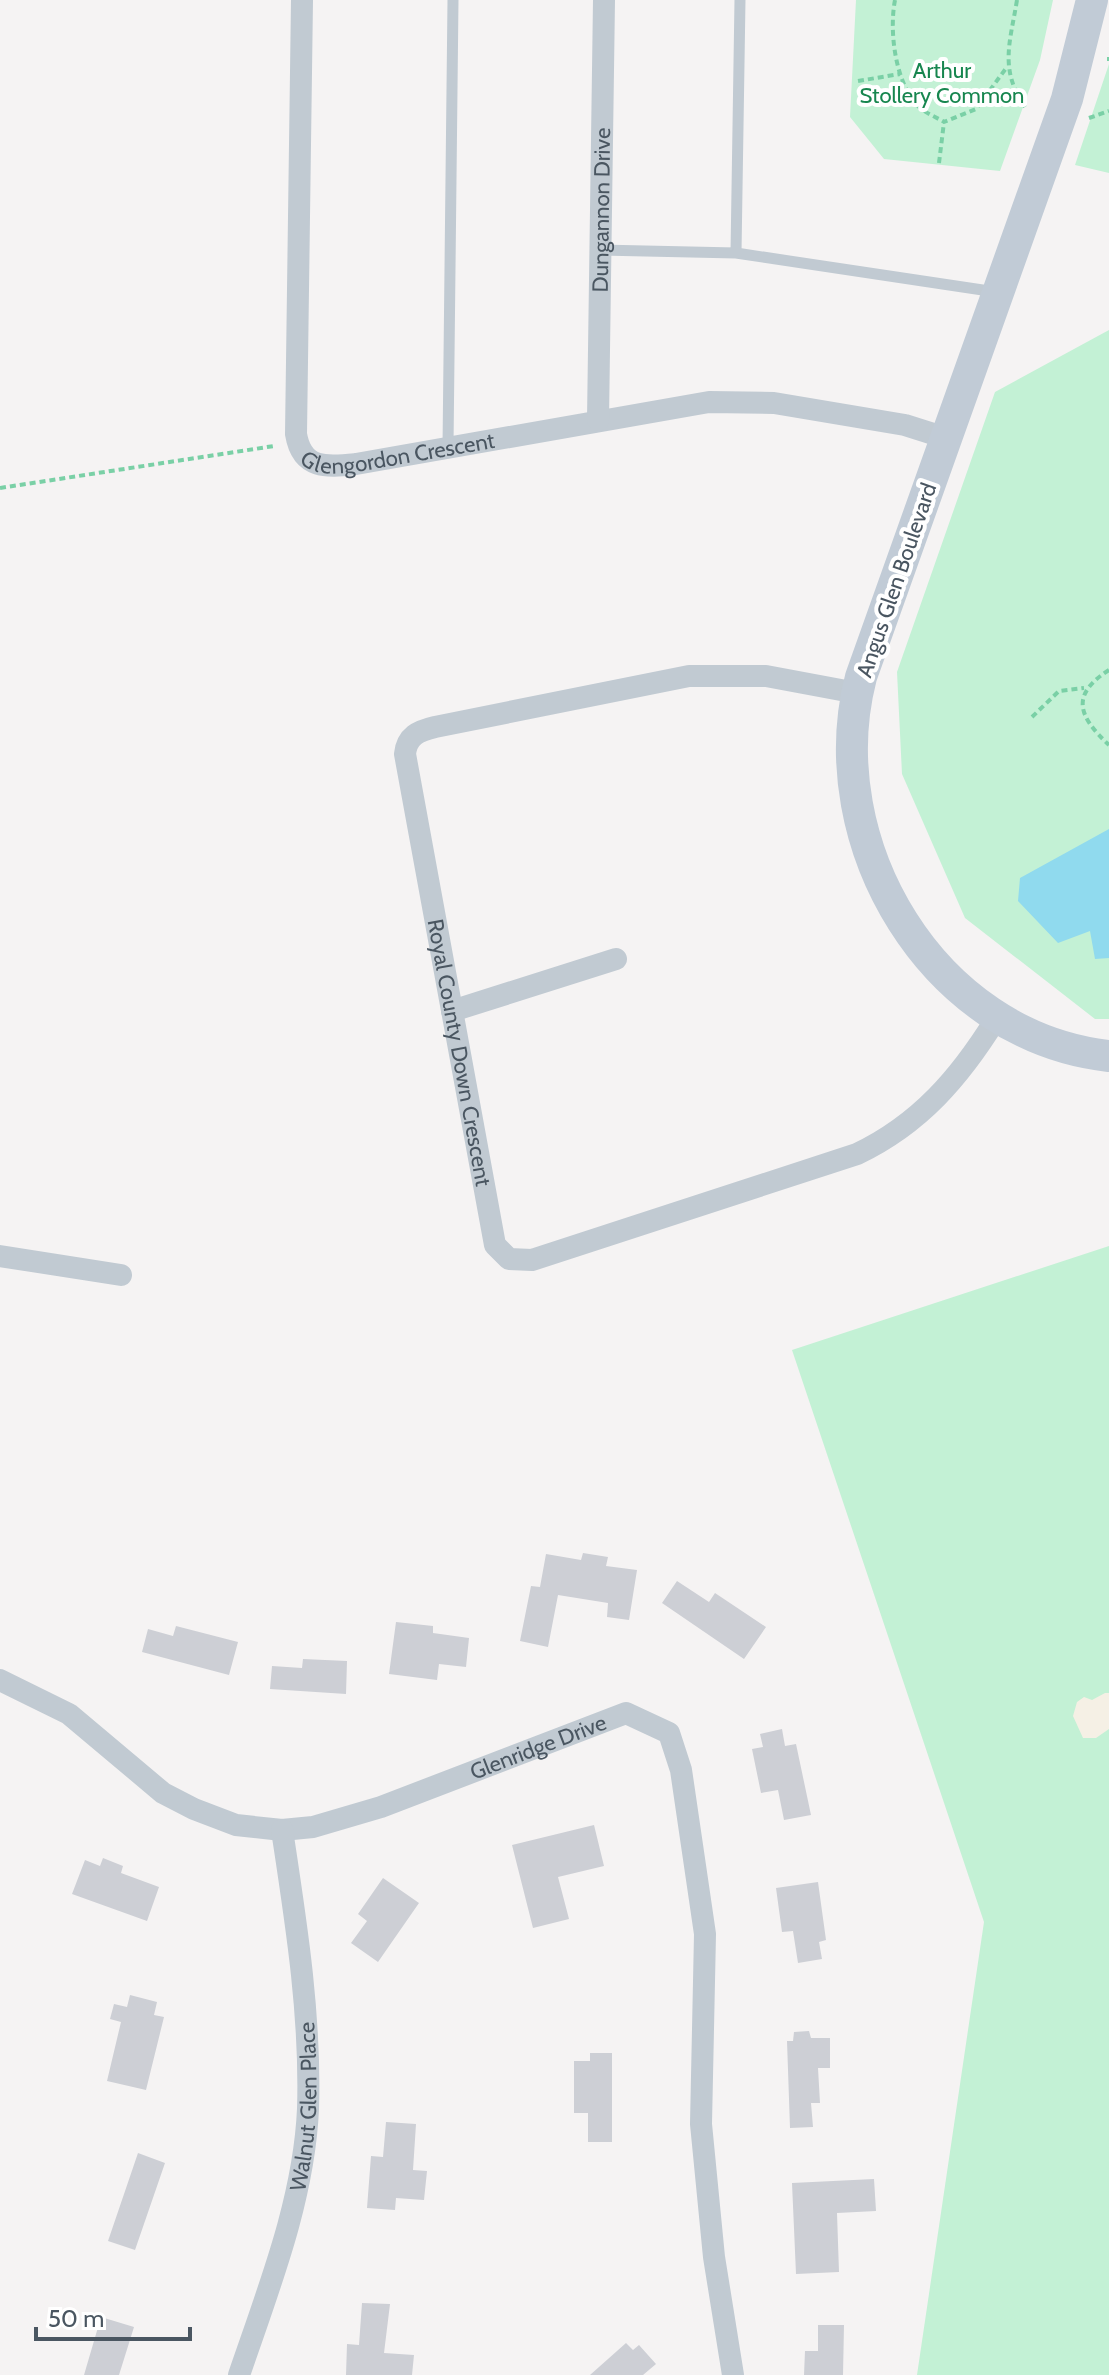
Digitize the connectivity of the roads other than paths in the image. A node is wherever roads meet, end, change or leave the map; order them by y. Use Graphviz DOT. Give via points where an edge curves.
graph roads {
  1 [pos="302,0"];
  2 [pos="453,0"];
  3 [pos="604,0"];
  4 [pos="740,0"];
  5 [pos="1092,0"];
  6 [pos="600,250"];
  7 [pos="736,253"];
  8 [pos="1000,292"];
  9 [pos="598,420"];
  10 [pos="946,438"];
  11 [pos="448,447"];
  12 [pos="857,693"];
  13 [pos="616,959"];
  14 [pos="452,1011"];
  15 [pos="996,1019"];
  16 [pos="1109,1056"];
  17 [pos="0,1256"];
  18 [pos="121,1275"];
  19 [pos="0,1680"];
  20 [pos="282,1830"];
  21 [pos="239,2375"];
  22 [pos="733,2375"];
  1 -- 11 [label="street, Glengordon Crescent" via="297,441 305,458 321,467"];
  2 -- 11 [label="lane"];
  3 -- 6 [label="street, Dungannon Drive"];
  4 -- 7 [label="lane"];
  5 -- 8 [label="street, Angus Glen Boulevard" via="1074,76"];
  6 -- 7 [label="lane"];
  6 -- 9 [label="street, Dungannon Drive"];
  7 -- 8 [label="lane"];
  8 -- 10 [label="street, Angus Glen Boulevard"];
  9 -- 10 [label="street, Glengordon Crescent" via="746,401 905,425"];
  9 -- 11 [label="street, Glengordon Crescent"];
  10 -- 12 [label="street, Angus Glen Boulevard"];
  12 -- 14 [label="street, Royal County Down Crescent" via="766,676 689,676 449,724 413,736 405,754"];
  12 -- 15 [label="street, Angus Glen Boulevard" via="851,733 853,786 886,890 933,964"];
  13 -- 14 [label="street"];
  14 -- 15 [label="street, Royal County Down Crescent" via="492,1235 500,1252 521,1261 828,1164 884,1141 947,1089"];
  15 -- 16 [label="street, Angus Glen Boulevard" via="1066,1047"];
  17 -- 18 [label="street"];
  19 -- 20 [label="street, Glenridge Drive" via="69,1714 163,1793 236,1825"];
  20 -- 21 [label="street, Walnut Glen Place" via="304,1990 308,2110 297,2190"];
  20 -- 22 [label="street, Glenridge Drive" via="313,1827 381,1807 626,1713 669,1733 681,1770 705,1934 701,2124"];
}
